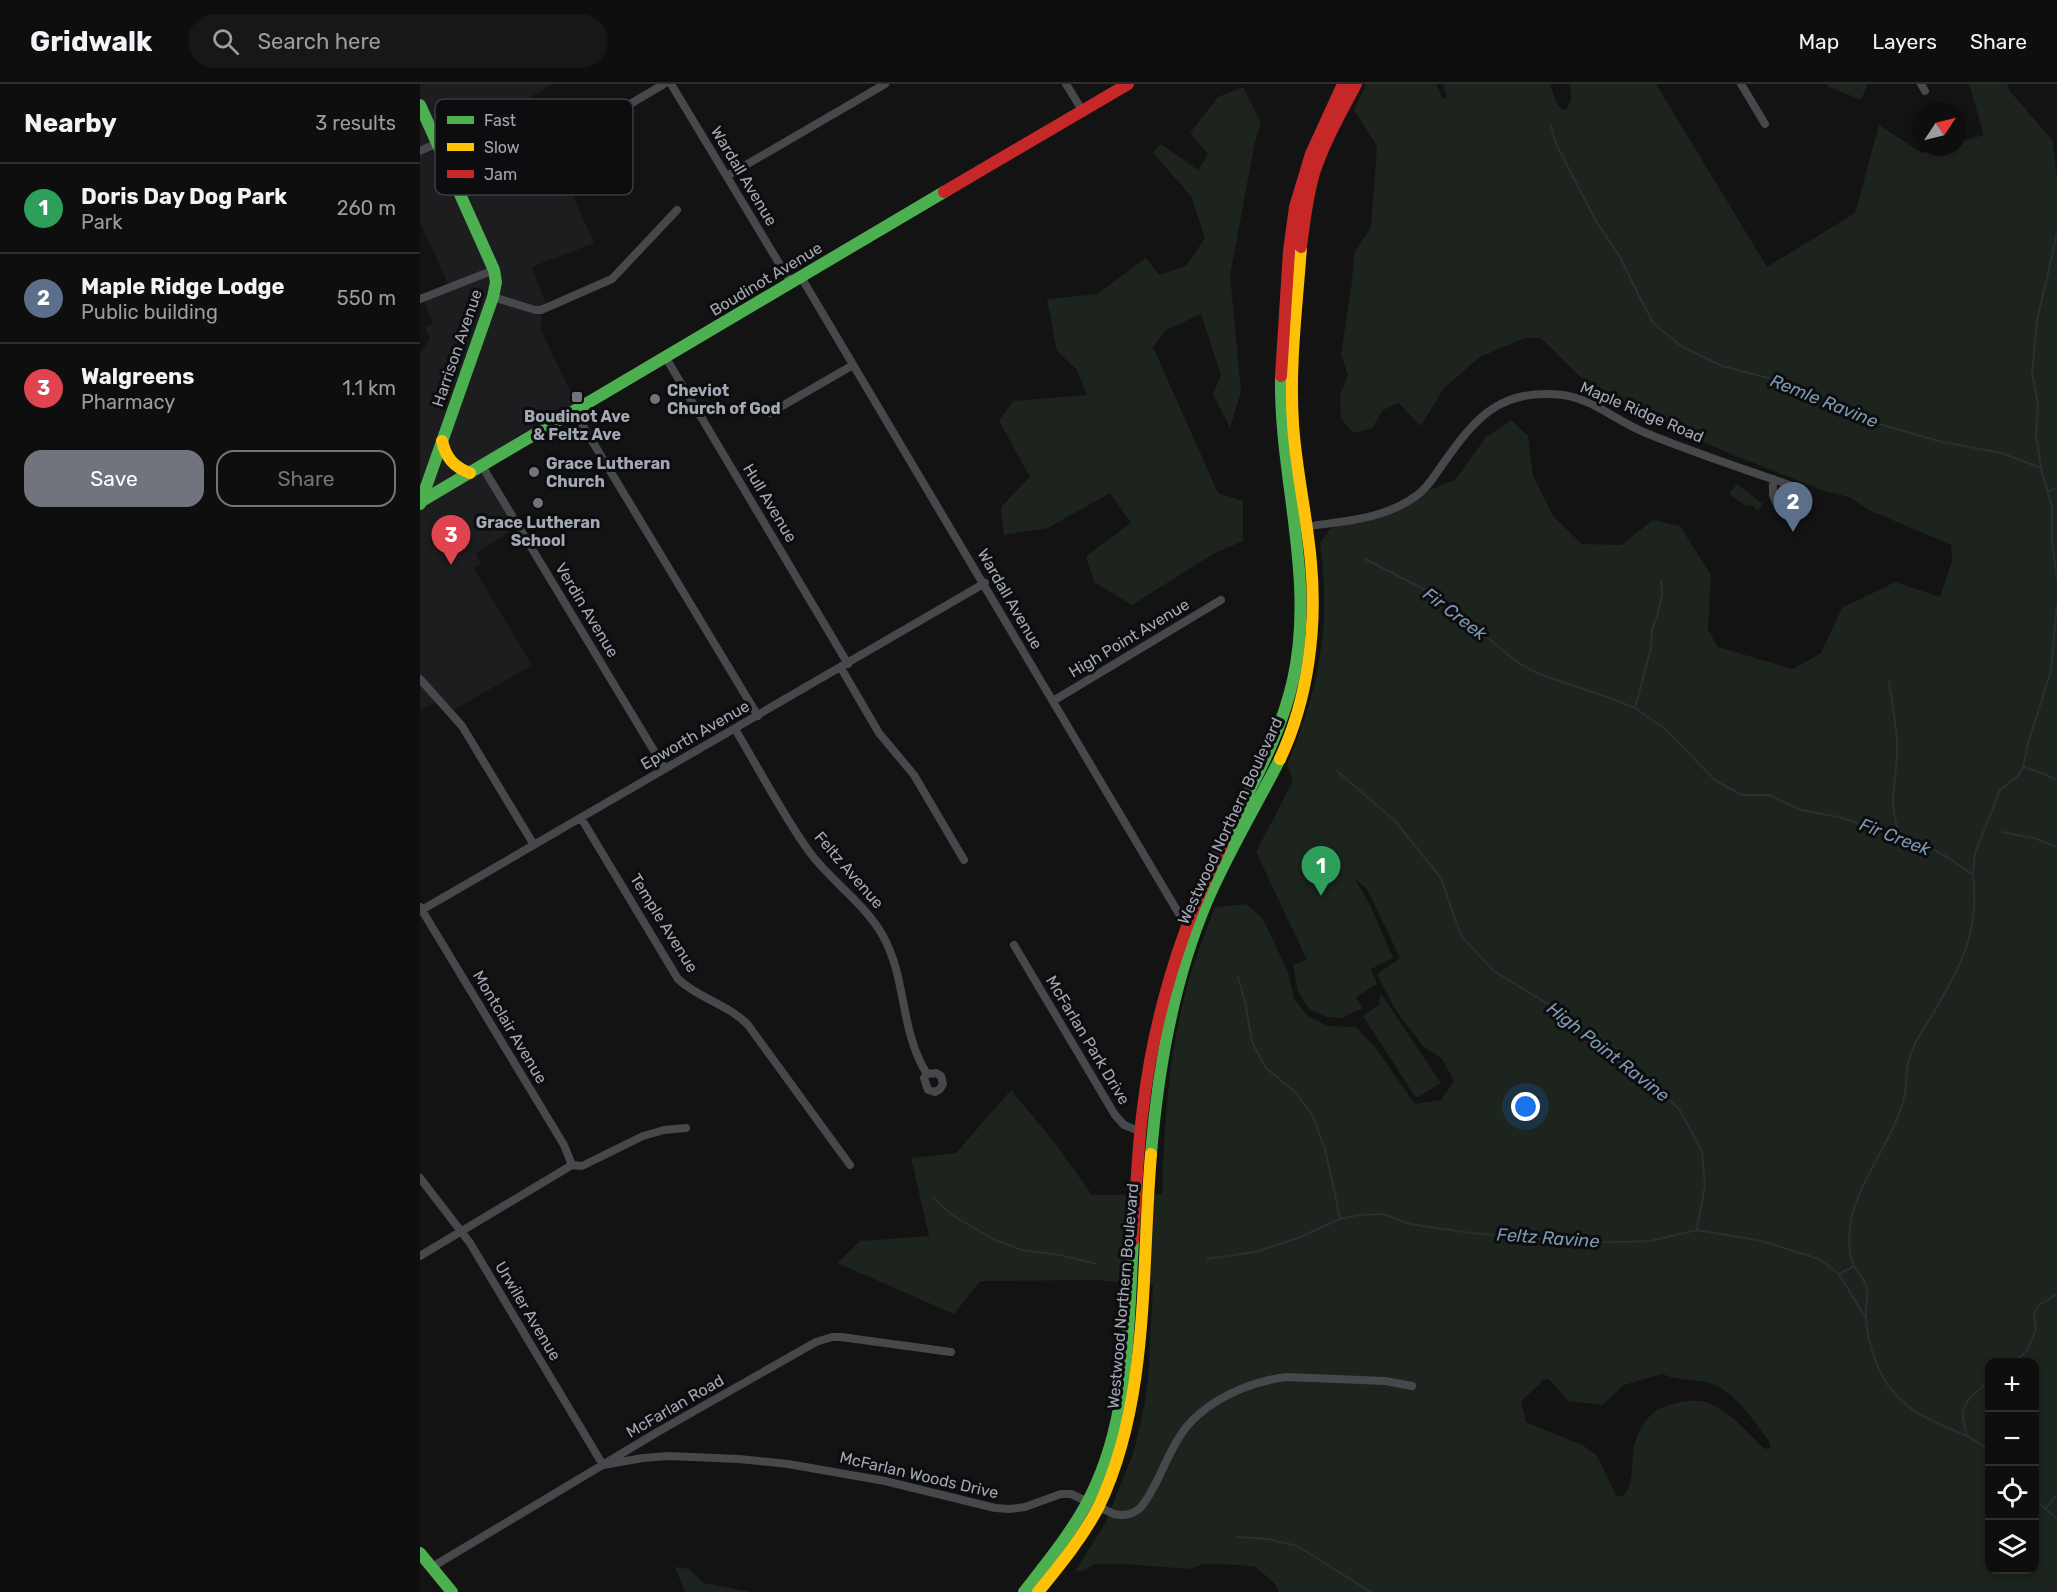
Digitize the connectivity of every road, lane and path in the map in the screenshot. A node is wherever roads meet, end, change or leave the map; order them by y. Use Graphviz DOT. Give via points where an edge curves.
graph roads {
  1 [pos="664,84"];
  2 [pos="671,84"];
  3 [pos="885,84"];
  4 [pos="1066,84"];
  5 [pos="1128,84"];
  6 [pos="1741,84"];
  7 [pos="1348,87"];
  8 [pos="633,102"];
  9 [pos="420,105"];
  10 [pos="1082,110"];
  11 [pos="1765,124"];
  12 [pos="435,139"];
  13 [pos="435,144"];
  14 [pos="420,151"];
  15 [pos="727,176"];
  16 [pos="460,195"];
  17 [pos="677,210"];
  18 [pos="494,270"];
  19 [pos="796,280"];
  20 [pos="493,297"];
  21 [pos="420,299"];
  22 [pos="666,358"];
  23 [pos="853,365"];
  24 [pos="574,411"];
  25 [pos="770,413"];
  26 [pos="442,441"];
  27 [pos="482,466"];
  28 [pos="470,473"];
  29 [pos="1773,479"];
  30 [pos="420,503"];
  31 [pos="1300,527"];
  32 [pos="985,584"];
  33 [pos="1221,600"];
  34 [pos="844,666"];
  35 [pos="420,679"];
  36 [pos="1053,701"];
  37 [pos="758,716"];
  38 [pos="735,729"];
  39 [pos="665,769"];
  40 [pos="581,818"];
  41 [pos="534,846"];
  42 [pos="964,861"];
  43 [pos="421,909"];
  44 [pos="1190,931"];
  45 [pos="1014,945"];
  46 [pos="927,1074"];
  47 [pos="686,1128"];
  48 [pos="1146,1133"];
  49 [pos="572,1165"];
  50 [pos="850,1165"];
  51 [pos="420,1178"];
  52 [pos="460,1232"];
  53 [pos="420,1256"];
  54 [pos="951,1352"];
  55 [pos="1412,1386"];
  56 [pos="603,1465"];
  57 [pos="1093,1504"];
  58 [pos="420,1553"];
  59 [pos="432,1567"];
  60 [pos="452,1592"];
  61 [pos="1024,1592"];
  62 [pos="1038,1592"];
  1 -- 8 [label="street"];
  2 -- 15 [label="street, Wardall Avenue"];
  3 -- 15 [label="street"];
  4 -- 10 [label="street"];
  5 -- 10 [label="main road, Boudinot Avenue"];
  6 -- 11 [label="street"];
  7 -- 31 [label="main road, Westwood Northern Boulevard" via="1320,158 1304,219 1292,383"];
  9 -- 12 [label="main road, Harrison Avenue"];
  10 -- 19 [label="main road, Boudinot Avenue"];
  13 -- 14 [label="street"];
  15 -- 19 [label="street, Wardall Avenue"];
  16 -- 18 [label="main road, Harrison Avenue"];
  17 -- 20 [label="street" via="612,279 541,310"];
  18 -- 20 [label="main road, Harrison Avenue"];
  18 -- 21 [label="street"];
  19 -- 22 [label="main road, Boudinot Avenue"];
  19 -- 23 [label="street, Wardall Avenue"];
  20 -- 26 [label="main road, Harrison Avenue"];
  22 -- 24 [label="main road, Boudinot Avenue"];
  22 -- 34 [label="street, Hull Avenue"];
  23 -- 25 [label="street"];
  23 -- 32 [label="street, Wardall Avenue"];
  24 -- 27 [label="main road, Boudinot Avenue"];
  24 -- 37 [label="street"];
  26 -- 28 [label="main road" via="444,454 454,466"];
  26 -- 30 [label="main road, Harrison Avenue"];
  27 -- 28 [label="main road, Boudinot Avenue"];
  27 -- 39 [label="street, Verdin Avenue"];
  28 -- 30 [label="main road, Boudinot Avenue"];
  29 -- 29 [label="street, Maple Ridge Road" via="1802,492 1808,498 1808,506 1799,513 1778,507"];
  29 -- 31 [label="street, Maple Ridge Road" via="1644,432 1583,402 1541,394 1514,398 1489,410 1468,429 1419,495 1397,509"];
  31 -- 44 [label="main road, Westwood Northern Boulevard" via="1311,564 1313,626 1308,673 1296,720"];
  32 -- 34 [label="street, Epworth Avenue"];
  32 -- 36 [label="street, Wardall Avenue"];
  33 -- 36 [label="street, High Point Avenue"];
  34 -- 37 [label="street, Epworth Avenue"];
  34 -- 42 [label="street, Hull Avenue" via="879,733 914,775"];
  35 -- 41 [label="street" via="462,726"];
  36 -- 44 [label="street, Wardall Avenue"];
  37 -- 38 [label="street, Epworth Avenue"];
  38 -- 39 [label="street, Epworth Avenue"];
  38 -- 46 [label="street, Feltz Avenue" via="808,850 867,912 883,935 895,964 914,1047"];
  39 -- 40 [label="street, Epworth Avenue"];
  40 -- 41 [label="street, Epworth Avenue"];
  40 -- 50 [label="street, Temple Avenue" via="678,979 748,1025"];
  41 -- 43 [label="street, Epworth Avenue"];
  43 -- 49 [label="street, Montclair Avenue" via="564,1145"];
  44 -- 48 [label="main road, Westwood Northern Boulevard"];
  45 -- 48 [label="street, McFarlan Park Drive" via="1115,1115 1124,1125"];
  47 -- 49 [label="street" via="653,1132 582,1166"];
  48 -- 57 [label="main road, Westwood Northern Boulevard" via="1136,1382 1119,1454"];
  49 -- 52 [label="street"];
  51 -- 52 [label="street, Urwiler Avenue"];
  52 -- 53 [label="street"];
  52 -- 56 [label="street, Urwiler Avenue" via="482,1262"];
  54 -- 56 [label="street, McFarlan Road" via="841,1337 824,1339"];
  55 -- 57 [label="street, McFarlan Woods Drive" via="1313,1377 1286,1377 1255,1384 1197,1416 1179,1437 1141,1507 1121,1515"];
  56 -- 57 [label="street, McFarlan Woods Drive" via="668,1456 739,1459 840,1472 995,1508 1024,1507 1061,1494"];
  56 -- 59 [label="street, McFarlan Road"];
  57 -- 61 [label="main road, Westwood Northern Boulevard"];
  57 -- 62 [label="main road, Westwood Northern Boulevard" via="1077,1542"];
  58 -- 59 [label="main road"];
  59 -- 60 [label="main road"];
}
